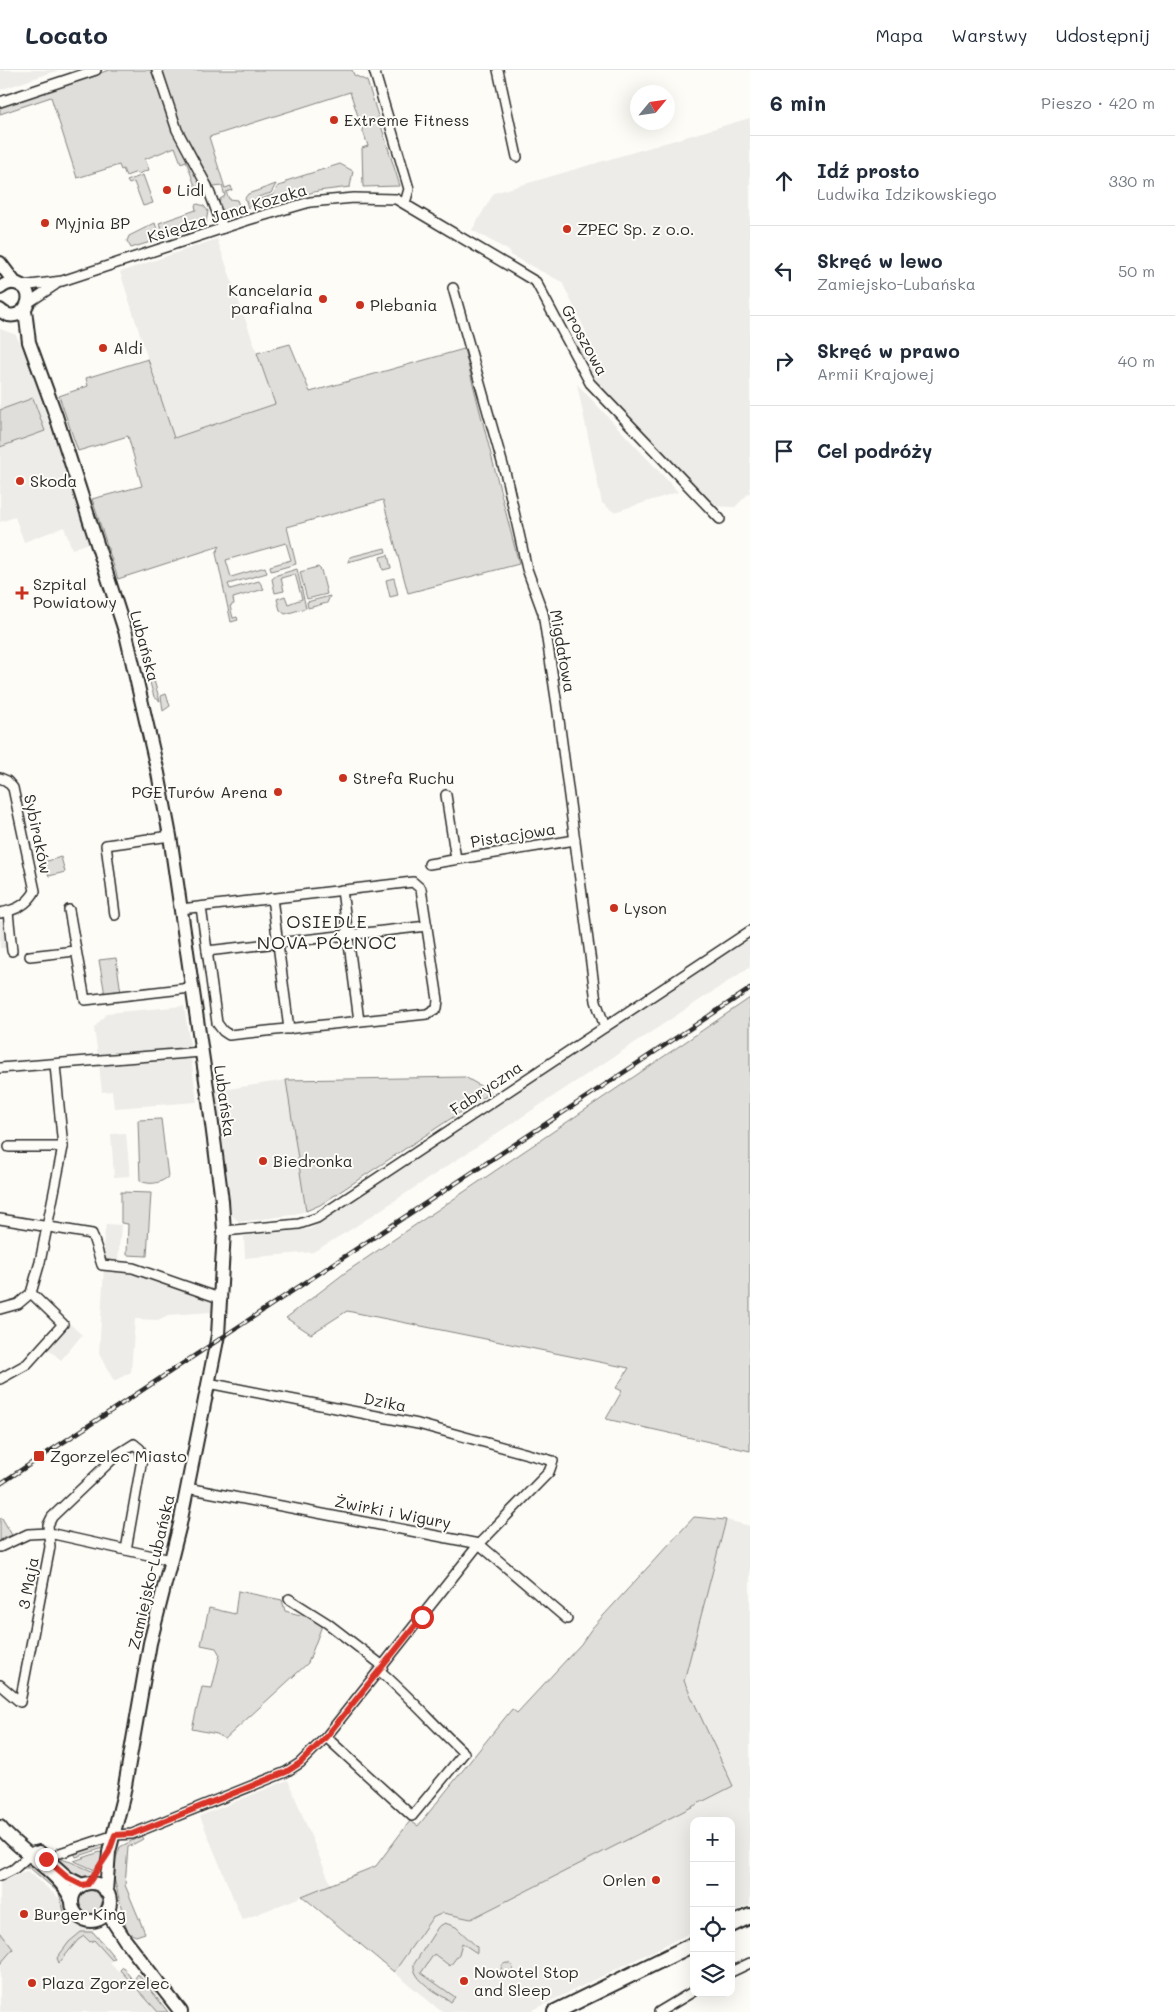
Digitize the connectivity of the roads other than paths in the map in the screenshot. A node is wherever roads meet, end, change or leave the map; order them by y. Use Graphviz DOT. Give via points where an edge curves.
graph roads {
  1 [pos="96,70"];
  2 [pos="157,70"];
  3 [pos="374,70"];
  4 [pos="498,70"];
  5 [pos="0,102"];
  6 [pos="517,157"];
  7 [pos="405,203"];
  8 [pos="223,228"];
  9 [pos="0,263"];
  10 [pos="62,281"];
  11 [pos="19,285"];
  12 [pos="0,288"];
  13 [pos="453,288"];
  14 [pos="26,306"];
  15 [pos="5,313"];
  16 [pos="28,342"];
  17 [pos="720,519"];
  18 [pos="0,778"];
  19 [pos="446,795"];
  20 [pos="170,836"];
  21 [pos="574,840"];
  22 [pos="456,859"];
  23 [pos="429,864"];
  24 [pos="342,890"];
  25 [pos="272,898"];
  26 [pos="201,907"];
  27 [pos="180,909"];
  28 [pos="69,910"];
  29 [pos="4,913"];
  30 [pos="115,915"];
  31 [pos="427,926"];
  32 [pos="750,931"];
  33 [pos="347,935"];
  34 [pos="278,943"];
  35 [pos="12,951"];
  36 [pos="75,951"];
  37 [pos="207,951"];
  38 [pos="30,956"];
  39 [pos="192,988"];
  40 [pos="358,1021"];
  41 [pos="605,1027"];
  42 [pos="289,1029"];
  43 [pos="201,1052"];
  44 [pos="55,1065"];
  45 [pos="0,1068"];
  46 [pos="9,1146"];
  47 [pos="63,1147"];
  48 [pos="0,1219"];
  49 [pos="47,1227"];
  50 [pos="224,1231"];
  51 [pos="31,1293"];
  52 [pos="222,1299"];
  53 [pos="0,1309"];
  54 [pos="0,1378"];
  55 [pos="208,1383"];
  56 [pos="187,1488"];
  57 [pos="48,1533"];
  58 [pos="479,1544"];
  59 [pos="0,1547"];
  60 [pos="126,1550"];
  61 [pos="171,1560"];
  62 [pos="290,1599"];
  63 [pos="566,1619"];
  64 [pos="382,1669"];
  65 [pos="0,1686"];
  66 [pos="326,1737"];
  67 [pos="0,1826"];
  68 [pos="115,1835"];
  69 [pos="33,1852"];
  70 [pos="109,1852"];
  71 [pos="60,1853"];
  72 [pos="0,1876"];
  73 [pos="85,1884"];
  74 [pos="106,1892"];
  75 [pos="72,1901"];
  76 [pos="108,1909"];
  77 [pos="750,1916"];
  78 [pos="96,1920"];
  79 [pos="735,1923"];
  80 [pos="125,1940"];
  81 [pos="690,1946"];
  82 [pos="750,1963"];
  83 [pos="735,1970"];
  84 [pos="690,1993"];
  85 [pos="181,2012"];
  86 [pos="555,2012"];
  87 [pos="659,2012"];
  1 -- 5 [label="street"];
  2 -- 8 [label="street" via="177,130 207,186"];
  3 -- 7 [label="street" via="409,189"];
  4 -- 6 [label="street"];
  7 -- 8 [label="street, Księdza Jana Kozaka" via="396,199 354,198 310,202"];
  7 -- 17 [label="street, Groszowa" via="536,282 590,383"];
  8 -- 10 [label="street, Księdza Jana Kozaka"];
  9 -- 11 [label="main road"];
  10 -- 11 [label="street, Księdza Jana Kozaka"];
  10 -- 14 [label="street, Księdza Jana Kozaka" via="34,297"];
  11 -- 12 [label="main road" via="5,284"];
  11 -- 14 [label="main road, Lubańska" via="28,295"];
  13 -- 21 [label="street, Migdałowa" via="506,476 527,569 542,613"];
  14 -- 15 [label="main road" via="20,314"];
  14 -- 16 [label="main road, Lubańska"];
  15 -- 16 [label="main road, Lubańska"];
  16 -- 20 [label="main road, Lubańska" via="67,448 126,634"];
  18 -- 29 [label="street, Sybiraków" via="14,788 34,890 26,903"];
  19 -- 22 [label="street, Pistacjowa"];
  20 -- 27 [label="main road, Lubańska"];
  20 -- 30 [label="street" via="106,845"];
  21 -- 22 [label="street, Pistacjowa"];
  21 -- 41 [label="street, Migdałowa" via="596,1001"];
  22 -- 23 [label="street, Pistacjowa"];
  24 -- 25 [label="street"];
  24 -- 31 [label="street" via="416,883 421,889"];
  24 -- 33 [label="street"];
  25 -- 26 [label="street"];
  25 -- 34 [label="street"];
  26 -- 27 [label="street"];
  26 -- 37 [label="street"];
  27 -- 39 [label="main road, Lubańska"];
  28 -- 36 [label="street"];
  29 -- 35 [label="street"];
  31 -- 33 [label="street"];
  31 -- 40 [label="street" via="437,1008 427,1014"];
  32 -- 41 [label="street, Fabryczna"];
  33 -- 34 [label="street"];
  33 -- 40 [label="street"];
  34 -- 37 [label="street"];
  34 -- 42 [label="street"];
  36 -- 38 [label="street"];
  36 -- 39 [label="street" via="84,1000"];
  37 -- 42 [label="street" via="217,1023 223,1031 233,1036"];
  39 -- 43 [label="main road, Lubańska"];
  40 -- 42 [label="street"];
  41 -- 50 [label="street, Fabryczna" via="317,1218 299,1224"];
  43 -- 44 [label="street"];
  43 -- 50 [label="main road, Lubańska" via="220,1180"];
  44 -- 45 [label="street"];
  44 -- 47 [label="street"];
  46 -- 47 [label="street"];
  47 -- 49 [label="street"];
  48 -- 49 [label="street"];
  49 -- 51 [label="street"];
  49 -- 52 [label="street" via="92,1234 102,1265 133,1268"];
  50 -- 52 [label="main road, Lubańska"];
  51 -- 53 [label="street" via="18,1304"];
  51 -- 54 [label="street" via="64,1324 27,1364"];
  52 -- 55 [label="main road, Zamiejsko-Lubańska"];
  55 -- 56 [label="main road, Zamiejsko-Lubańska"];
  55 -- 58 [label="street, Dzika" via="418,1424 553,1461 549,1472"];
  56 -- 58 [label="street, Żwirki i Wigury"];
  56 -- 61 [label="main road, Zamiejsko-Lubańska"];
  57 -- 59 [label="street" via="28,1534"];
  57 -- 60 [label="street"];
  57 -- 60 [label="street" via="52,1517 118,1454 134,1444 140,1448 142,1459"];
  57 -- 65 [label="street, 3 Maja" via="50,1547 20,1702"];
  58 -- 63 [label="street, Żwirki i Wigury"];
  58 -- 64 [label="street"];
  60 -- 61 [label="street"];
  61 -- 68 [label="main road, Zamiejsko-Lubańska" via="150,1643"];
  62 -- 64 [label="street" via="327,1623"];
  64 -- 66 [label="street"];
  64 -- 66 [label="street" via="464,1753 412,1816"];
  66 -- 68 [label="street" via="286,1772 132,1834"];
  67 -- 69 [label="main road"];
  68 -- 70 [label="main road, Zamiejsko-Lubańska"];
  68 -- 71 [label="street"];
  69 -- 72 [label="street" via="14,1869"];
  69 -- 73 [label="main road" via="68,1878"];
  69 -- 75 [label="main road"];
  70 -- 73 [label="main road, Zamiejsko-Lubańska"];
  70 -- 74 [label="main road, Zamiejsko-Lubańska"];
  73 -- 74 [label="main road" via="99,1886"];
  73 -- 75 [label="main road" via="74,1894"];
  74 -- 76 [label="main road"];
  75 -- 78 [label="main road" via="78,1916 88,1921"];
  76 -- 78 [label="main road"];
  76 -- 80 [label="main road"];
  77 -- 79 [label="main road"];
  78 -- 80 [label="main road"];
  80 -- 85 [label="main road"];
  81 -- 86 [label="main road"];
  82 -- 83 [label="street"];
  84 -- 87 [label="street"];
}
